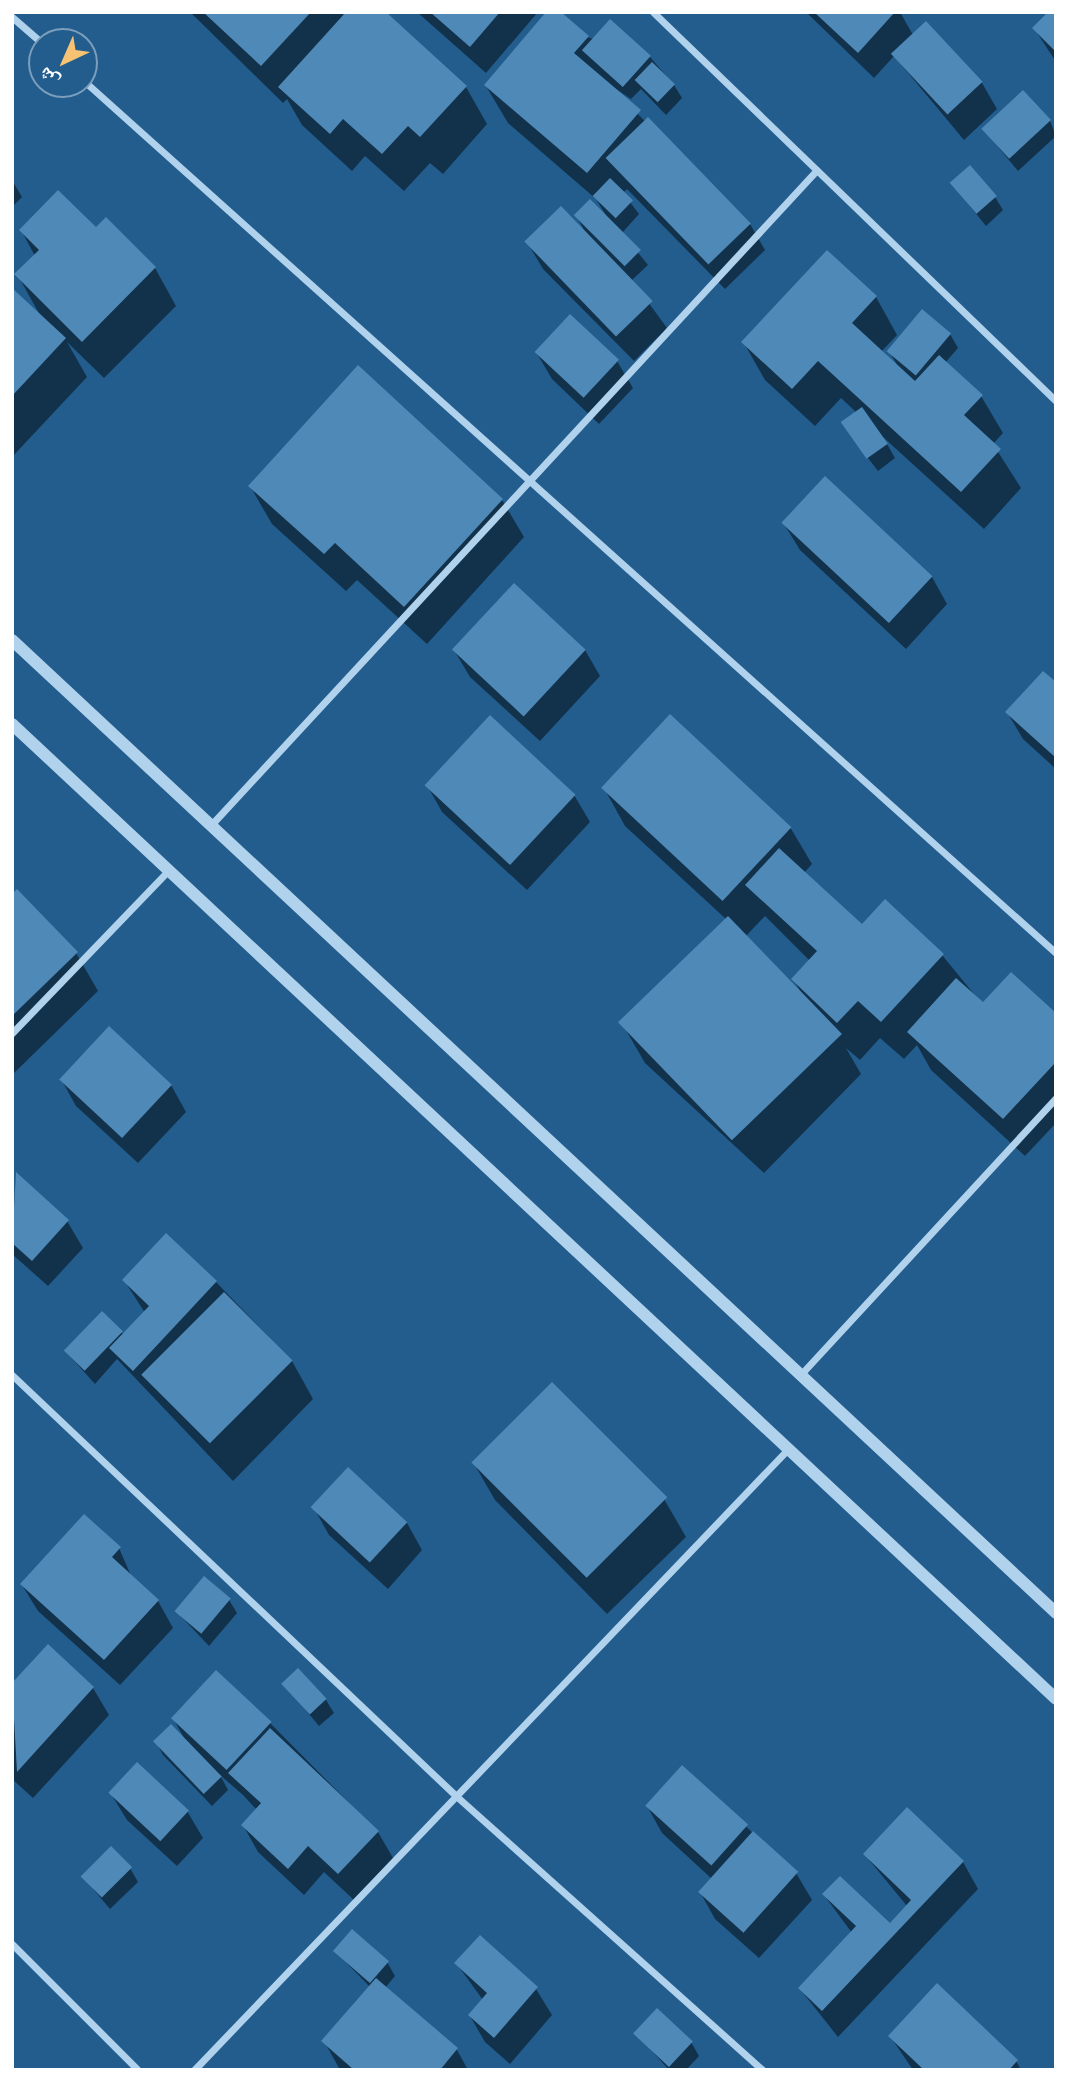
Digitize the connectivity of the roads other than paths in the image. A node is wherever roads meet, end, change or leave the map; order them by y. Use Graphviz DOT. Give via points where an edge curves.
graph roads {
  1 [pos="653,12"];
  2 [pos="12,17"];
  3 [pos="28,31"];
  4 [pos="98,93"];
  5 [pos="817,170"];
  6 [pos="1056,401"];
  7 [pos="531,477"];
  8 [pos="12,640"];
  9 [pos="12,724"];
  10 [pos="211,825"];
  11 [pos="169,870"];
  12 [pos="1056,953"];
  13 [pos="12,1033"];
  14 [pos="1056,1098"];
  15 [pos="803,1372"];
  16 [pos="12,1375"];
  17 [pos="791,1446"];
  18 [pos="1056,1613"];
  19 [pos="1056,1699"];
  20 [pos="455,1795"];
  21 [pos="12,1944"];
  22 [pos="138,2070"];
  23 [pos="194,2070"];
  24 [pos="763,2070"];
  1 -- 5 [label="street"];
  2 -- 3 [label="street"];
  4 -- 7 [label="street"];
  5 -- 6 [label="street"];
  5 -- 7 [label="street"];
  7 -- 10 [label="street"];
  7 -- 12 [label="street"];
  8 -- 10 [label="street"];
  9 -- 11 [label="street"];
  10 -- 15 [label="street"];
  11 -- 13 [label="street"];
  11 -- 17 [label="street"];
  14 -- 15 [label="street"];
  15 -- 18 [label="street"];
  16 -- 20 [label="street"];
  17 -- 19 [label="street"];
  17 -- 20 [label="street"];
  20 -- 23 [label="street"];
  20 -- 24 [label="street"];
  21 -- 22 [label="street"];
}
